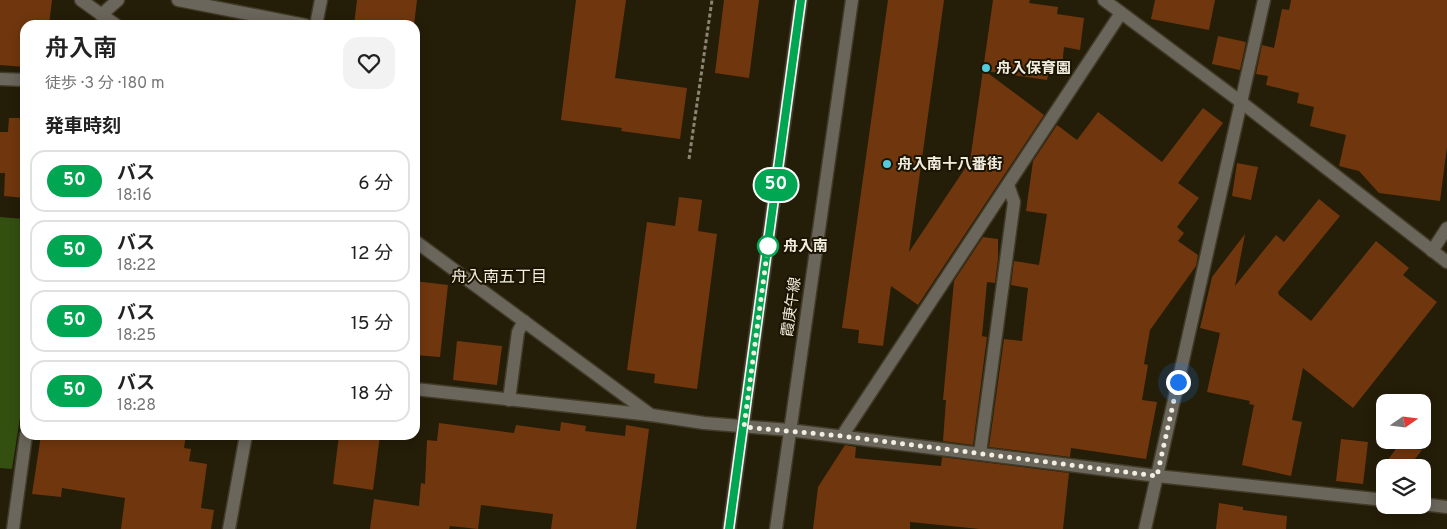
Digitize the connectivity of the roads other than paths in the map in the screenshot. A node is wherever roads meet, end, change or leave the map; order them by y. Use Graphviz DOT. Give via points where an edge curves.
graph roads {
  1 [pos="81,0"];
  2 [pos="118,0"];
  3 [pos="178,0"];
  4 [pos="321,0"];
  5 [pos="801,0"];
  6 [pos="852,0"];
  7 [pos="1104,0"];
  8 [pos="1264,0"];
  9 [pos="1122,13"];
  10 [pos="101,15"];
  11 [pos="108,20"];
  12 [pos="280,20"];
  13 [pos="317,20"];
  14 [pos="0,80"];
  15 [pos="20,80"];
  16 [pos="1241,102"];
  17 [pos="1008,185"];
  18 [pos="1447,228"];
  19 [pos="420,245"];
  20 [pos="1432,251"];
  21 [pos="1447,262"];
  22 [pos="524,321"];
  23 [pos="420,390"];
  24 [pos="509,400"];
  25 [pos="652,415"];
  26 [pos="744,427"];
  27 [pos="789,430"];
  28 [pos="842,436"];
  29 [pos="25,440"];
  30 [pos="245,440"];
  31 [pos="980,454"];
  32 [pos="1157,476"];
  33 [pos="1376,499"];
  34 [pos="1431,505"];
  35 [pos="1447,507"];
  36 [pos="13,529"];
  37 [pos="229,529"];
  38 [pos="729,529"];
  39 [pos="776,529"];
  40 [pos="1145,529"];
  1 -- 10 [label="street"];
  2 -- 10 [label="street"];
  3 -- 12 [label="street"];
  4 -- 13 [label="street"];
  5 -- 26 [label="street"];
  6 -- 27 [label="street, 霞庚午線"];
  7 -- 9 [label="street"];
  8 -- 16 [label="street"];
  9 -- 16 [label="street"];
  9 -- 17 [label="street"];
  10 -- 11 [label="street"];
  14 -- 15 [label="street"];
  16 -- 20 [label="street"];
  16 -- 32 [label="street"];
  17 -- 28 [label="street"];
  17 -- 31 [label="street" via="1014,202"];
  18 -- 20 [label="street"];
  19 -- 22 [label="street"];
  20 -- 21 [label="street"];
  22 -- 24 [label="street" via="518,332"];
  22 -- 25 [label="street"];
  23 -- 24 [label="street"];
  24 -- 25 [label="street"];
  25 -- 26 [label="street"];
  26 -- 27 [label="street"];
  26 -- 38 [label="street"];
  27 -- 28 [label="street"];
  27 -- 39 [label="street, 霞庚午線"];
  28 -- 31 [label="street"];
  29 -- 36 [label="street"];
  30 -- 37 [label="street"];
  31 -- 32 [label="street"];
  32 -- 33 [label="street"];
  32 -- 40 [label="street"];
  34 -- 35 [label="street"];
}
